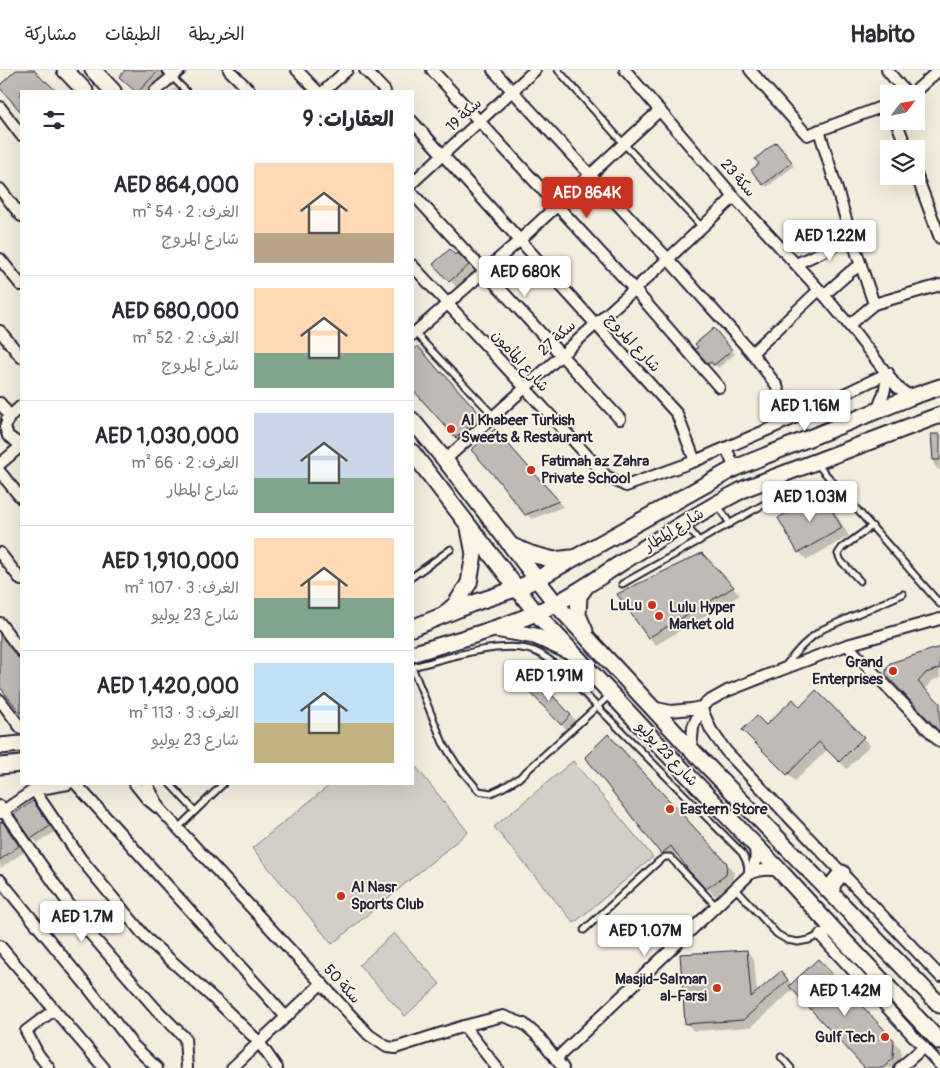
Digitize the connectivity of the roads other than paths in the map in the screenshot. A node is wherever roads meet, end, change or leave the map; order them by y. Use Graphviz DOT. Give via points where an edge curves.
graph roads {
  1 [pos="65,70"];
  2 [pos="93,70"];
  3 [pos="180,70"];
  4 [pos="229,70"];
  5 [pos="297,70"];
  6 [pos="347,70"];
  7 [pos="365,70"];
  8 [pos="432,70"];
  9 [pos="494,70"];
  10 [pos="535,70"];
  11 [pos="558,70"];
  12 [pos="625,70"];
  13 [pos="750,70"];
  14 [pos="887,70"];
  15 [pos="939,70"];
  16 [pos="168,74"];
  17 [pos="900,85"];
  18 [pos="922,85"];
  19 [pos="84,90"];
  20 [pos="112,90"];
  21 [pos="156,90"];
  22 [pos="185,90"];
  23 [pos="249,90"];
  24 [pos="316,90"];
  25 [pos="325,90"];
  26 [pos="384,90"];
  27 [pos="512,90"];
  28 [pos="0,107"];
  29 [pos="880,107"];
  30 [pos="660,110"];
  31 [pos="480,121"];
  32 [pos="414,123"];
  33 [pos="819,130"];
  34 [pos="20,134"];
  35 [pos="624,144"];
  36 [pos="443,154"];
  37 [pos="591,175"];
  38 [pos="414,181"];
  39 [pos="920,185"];
  40 [pos="0,189"];
  41 [pos="414,195"];
  42 [pos="734,197"];
  43 [pos="558,206"];
  44 [pos="20,215"];
  45 [pos="702,227"];
  46 [pos="851,236"];
  47 [pos="940,238"];
  48 [pos="520,240"];
  49 [pos="0,259"];
  50 [pos="668,259"];
  51 [pos="796,264"];
  52 [pos="861,265"];
  53 [pos="414,267"];
  54 [pos="484,272"];
  55 [pos="20,284"];
  56 [pos="940,285"];
  57 [pos="634,289"];
  58 [pos="822,293"];
  59 [pos="448,304"];
  60 [pos="874,304"];
  61 [pos="596,323"];
  62 [pos="849,325"];
  63 [pos="0,330"];
  64 [pos="414,332"];
  65 [pos="414,334"];
  66 [pos="752,353"];
  67 [pos="561,355"];
  68 [pos="20,356"];
  69 [pos="888,373"];
  70 [pos="940,387"];
  71 [pos="524,388"];
  72 [pos="719,388"];
  73 [pos="910,397"];
  74 [pos="0,404"];
  75 [pos="20,407"];
  76 [pos="877,411"];
  77 [pos="940,415"];
  78 [pos="10,416"];
  79 [pos="494,416"];
  80 [pos="860,418"];
  81 [pos="620,419"];
  82 [pos="788,421"];
  83 [pos="414,422"];
  84 [pos="0,425"];
  85 [pos="20,442"];
  86 [pos="20,447"];
  87 [pos="726,448"];
  88 [pos="414,455"];
  89 [pos="445,460"];
  90 [pos="695,460"];
  91 [pos="815,461"];
  92 [pos="0,464"];
  93 [pos="735,468"];
  94 [pos="0,472"];
  95 [pos="793,488"];
  96 [pos="20,497"];
  97 [pos="716,503"];
  98 [pos="685,522"];
  99 [pos="468,524"];
  100 [pos="730,524"];
  101 [pos="872,526"];
  102 [pos="699,541"];
  103 [pos="512,546"];
  104 [pos="451,549"];
  105 [pos="0,553"];
  106 [pos="575,557"];
  107 [pos="414,576"];
  108 [pos="20,579"];
  109 [pos="537,579"];
  110 [pos="860,581"];
  111 [pos="622,584"];
  112 [pos="586,586"];
  113 [pos="518,588"];
  114 [pos="903,594"];
  115 [pos="556,604"];
  116 [pos="940,604"];
  117 [pos="536,613"];
  118 [pos="443,616"];
  119 [pos="940,619"];
  120 [pos="0,623"];
  121 [pos="414,627"];
  122 [pos="493,628"];
  123 [pos="590,642"];
  124 [pos="847,645"];
  125 [pos="20,650"];
  126 [pos="414,653"];
  127 [pos="574,655"];
  128 [pos="414,667"];
  129 [pos="783,669"];
  130 [pos="414,672"];
  131 [pos="611,694"];
  132 [pos="0,700"];
  133 [pos="597,706"];
  134 [pos="652,707"];
  135 [pos="701,707"];
  136 [pos="20,727"];
  137 [pos="940,742"];
  138 [pos="20,744"];
  139 [pos="0,746"];
  140 [pos="691,749"];
  141 [pos="20,764"];
  142 [pos="0,766"];
  143 [pos="62,785"];
  144 [pos="77,785"];
  145 [pos="136,785"];
  146 [pos="148,785"];
  147 [pos="171,785"];
  148 [pos="222,785"];
  149 [pos="34,790"];
  150 [pos="1,810"];
  151 [pos="162,810"];
  152 [pos="195,811"];
  153 [pos="178,828"];
  154 [pos="754,844"];
  155 [pos="780,871"];
  156 [pos="842,873"];
  157 [pos="749,875"];
  158 [pos="0,880"];
  159 [pos="735,888"];
  160 [pos="833,894"];
  161 [pos="716,906"];
  162 [pos="584,930"];
  163 [pos="827,933"];
  164 [pos="0,946"];
  165 [pos="940,976"];
  166 [pos="322,983"];
  167 [pos="940,1005"];
  168 [pos="54,1010"];
  169 [pos="286,1017"];
  170 [pos="464,1026"];
  171 [pos="259,1042"];
  172 [pos="940,1042"];
  173 [pos="924,1047"];
  174 [pos="781,1057"];
  175 [pos="556,1059"];
  176 [pos="940,1065"];
  177 [pos="49,1068"];
  178 [pos="104,1068"];
  179 [pos="156,1068"];
  180 [pos="187,1068"];
  181 [pos="232,1068"];
  182 [pos="277,1068"];
  183 [pos="497,1068"];
  184 [pos="564,1068"];
  185 [pos="791,1068"];
  186 [pos="900,1068"];
  1 -- 19 [label="main road"];
  2 -- 20 [label="main road"];
  3 -- 16 [label="street"];
  4 -- 23 [label="street"];
  5 -- 24 [label="street"];
  6 -- 25 [label="street"];
  7 -- 26 [label="street"];
  8 -- 31 [label="street"];
  9 -- 27 [label="street"];
  10 -- 27 [label="street, سكة 19"];
  11 -- 35 [label="lane"];
  12 -- 30 [label="street, 23 سكة"];
  13 -- 33 [label="street" via="806,135"];
  14 -- 17 [label="street"];
  15 -- 18 [label="street"];
  16 -- 21 [label="street"];
  16 -- 22 [label="lane"];
  27 -- 31 [label="street, سكة 19"];
  27 -- 37 [label="street"];
  28 -- 34 [label="street"];
  29 -- 33 [label="street"];
  30 -- 35 [label="street"];
  30 -- 42 [label="street, 23 سكة"];
  31 -- 36 [label="street, سكة 19"];
  31 -- 43 [label="street"];
  32 -- 36 [label="street, شارع المروج"];
  33 -- 46 [label="street"];
  35 -- 37 [label="street"];
  35 -- 45 [label="lane"];
  36 -- 38 [label="street, سكة 19"];
  36 -- 48 [label="street, شارع المروج"];
  37 -- 43 [label="street"];
  37 -- 50 [label="street"];
  39 -- 47 [label="street"];
  40 -- 44 [label="street"];
  41 -- 54 [label="street"];
  42 -- 45 [label="street, سكة 27"];
  42 -- 51 [label="street, 23 سكة"];
  43 -- 48 [label="street"];
  43 -- 57 [label="street"];
  45 -- 50 [label="street, سكة 27"];
  46 -- 51 [label="street"];
  46 -- 52 [label="street"];
  48 -- 54 [label="street"];
  48 -- 61 [label="street, شارع المروج"];
  49 -- 55 [label="street"];
  50 -- 57 [label="street, سكة 27"];
  50 -- 66 [label="street"];
  51 -- 58 [label="street, 23 سكة"];
  52 -- 58 [label="street"];
  52 -- 60 [label="street"];
  53 -- 59 [label="street, شارع المأمون"];
  54 -- 59 [label="street"];
  54 -- 67 [label="street"];
  56 -- 60 [label="street"];
  57 -- 61 [label="street, سكة 27"];
  57 -- 72 [label="street"];
  58 -- 62 [label="street, 23 سكة"];
  58 -- 66 [label="street"];
  59 -- 64 [label="street"];
  59 -- 71 [label="street, شارع المأمون"];
  60 -- 62 [label="street"];
  61 -- 67 [label="street, سكة 27"];
  61 -- 90 [label="street, شارع المروج" via="677,414"];
  62 -- 69 [label="street, 23 سكة"];
  63 -- 68 [label="street"];
  65 -- 79 [label="lane"];
  66 -- 82 [label="street" via="777,386"];
  67 -- 71 [label="street, سكة 27"];
  67 -- 81 [label="street"];
  69 -- 73 [label="street, 23 سكة"];
  69 -- 76 [label="street"];
  69 -- 82 [label="street"];
  70 -- 73 [label="main road, شارع المطار"];
  71 -- 79 [label="street, سكة 27"];
  71 -- 90 [label="street, شارع المأمون" via="606,476 626,486"];
  73 -- 76 [label="main road, شارع المطار"];
  74 -- 78 [label="street"];
  75 -- 78 [label="street"];
  76 -- 80 [label="main road, شارع المطار"];
  77 -- 91 [label="main road, شارع المطار"];
  78 -- 84 [label="street"];
  78 -- 85 [label="street" via="5,427 8,436"];
  79 -- 89 [label="street, سكة 27"];
  80 -- 91 [label="main road" via="851,426 812,445 809,454"];
  80 -- 93 [label="main road, شارع المطار"];
  82 -- 87 [label="street"];
  83 -- 89 [label="main road, شارع 23 يوليو"];
  86 -- 92 [label="street"];
  87 -- 90 [label="street"];
  87 -- 93 [label="street"];
  88 -- 99 [label="main road, شارع 23 يوليو"];
  89 -- 103 [label="main road, شارع 23 يوليو"];
  91 -- 97 [label="main road, شارع المطار"];
  91 -- 101 [label="lane"];
  93 -- 106 [label="main road, شارع المطار"];
  94 -- 96 [label="street"];
  95 -- 100 [label="lane"];
  97 -- 98 [label="main road, شارع المطار"];
  97 -- 100 [label="lane"];
  98 -- 102 [label="lane"];
  98 -- 112 [label="main road, شارع المطار"];
  99 -- 113 [label="main road, شارع 23 يوليو"];
  99 -- 118 [label="main road" via="474,554 469,583 455,605"];
  100 -- 102 [label="lane"];
  101 -- 110 [label="lane" via="838,554"];
  101 -- 116 [label="lane"];
  102 -- 111 [label="lane"];
  103 -- 106 [label="main road" via="554,560"];
  103 -- 109 [label="main road, شارع 23 يوليو"];
  104 -- 107 [label="lane"];
  105 -- 108 [label="street"];
  106 -- 109 [label="main road, شارع المطار"];
  109 -- 113 [label="main road, شارع المطار"];
  109 -- 115 [label="main road, شارع 23 يوليو"];
  112 -- 115 [label="main road, شارع المطار"];
  112 -- 123 [label="main road" via="580,596 578,616"];
  113 -- 117 [label="main road, شارع 23 يوليو"];
  113 -- 118 [label="main road, شارع المطار"];
  114 -- 129 [label="lane" via="823,629 803,644"];
  115 -- 117 [label="main road, شارع المطار"];
  115 -- 123 [label="main road, شارع 23 يوليو"];
  117 -- 122 [label="main road, شارع المطار"];
  117 -- 127 [label="main road, شارع 23 يوليو"];
  118 -- 121 [label="main road, شارع المطار"];
  119 -- 124 [label="street"];
  120 -- 125 [label="street"];
  122 -- 126 [label="main road, شارع المطار"];
  122 -- 127 [label="main road" via="534,636"];
  123 -- 134 [label="main road, شارع 23 يوليو"];
  124 -- 129 [label="street"];
  124 -- 137 [label="street"];
  127 -- 131 [label="main road, شارع 23 يوليو"];
  128 -- 133 [label="lane" via="482,650 527,649 545,656"];
  129 -- 135 [label="street" via="727,692"];
  130 -- 133 [label="lane" via="443,743 479,791 491,793 519,778"];
  131 -- 133 [label="lane"];
  131 -- 154 [label="main road, شارع 23 يوليو"];
  132 -- 136 [label="street"];
  133 -- 157 [label="lane" via="742,853"];
  134 -- 135 [label="street" via="672,711"];
  134 -- 140 [label="main road, شارع 23 يوليو"];
  135 -- 140 [label="street"];
  135 -- 156 [label="street" via="726,752"];
  138 -- 139 [label="main road"];
  140 -- 160 [label="main road, شارع 23 يوليو"];
  141 -- 142 [label="main road"];
  143 -- 149 [label="street"];
  144 -- 169 [label="street"];
  145 -- 151 [label="street" via="147,800"];
  146 -- 151 [label="street, سكة 50"];
  147 -- 152 [label="lane"];
  148 -- 152 [label="lane"];
  149 -- 150 [label="street"];
  149 -- 171 [label="street" via="81,859 146,939"];
  150 -- 180 [label="street" via="87,930 185,1038"];
  151 -- 153 [label="street, سكة 50"];
  152 -- 153 [label="lane"];
  153 -- 166 [label="street, سكة 50"];
  154 -- 155 [label="main road, شارع 23 يوليو"];
  154 -- 157 [label="street" via="756,862"];
  155 -- 157 [label="street" via="768,869"];
  155 -- 163 [label="main road, شارع 23 يوليو"];
  156 -- 160 [label="main road" via="832,886"];
  156 -- 165 [label="street"];
  157 -- 159 [label="street"];
  158 -- 179 [label="street" via="133,1045"];
  159 -- 161 [label="street"];
  159 -- 163 [label="lane" via="777,934 787,940 810,940"];
  160 -- 167 [label="main road, شارع 23 يوليو"];
  161 -- 162 [label="lane" via="670,857 665,857"];
  161 -- 175 [label="street"];
  163 -- 172 [label="main road, شارع 23 يوليو"];
  163 -- 173 [label="street"];
  164 -- 168 [label="street"];
  166 -- 169 [label="street"];
  166 -- 170 [label="street, سكة 50" via="369,1035 387,1047 395,1048"];
  168 -- 177 [label="street" via="26,1031"];
  168 -- 178 [label="street"];
  169 -- 171 [label="street"];
  170 -- 175 [label="street, سكة 50" via="503,1016 512,1018 540,1038"];
  170 -- 183 [label="street"];
  171 -- 181 [label="street"];
  171 -- 182 [label="street"];
  173 -- 176 [label="street"];
  173 -- 186 [label="street"];
  174 -- 185 [label="lane"];
  175 -- 184 [label="street, سكة 50"];
}
